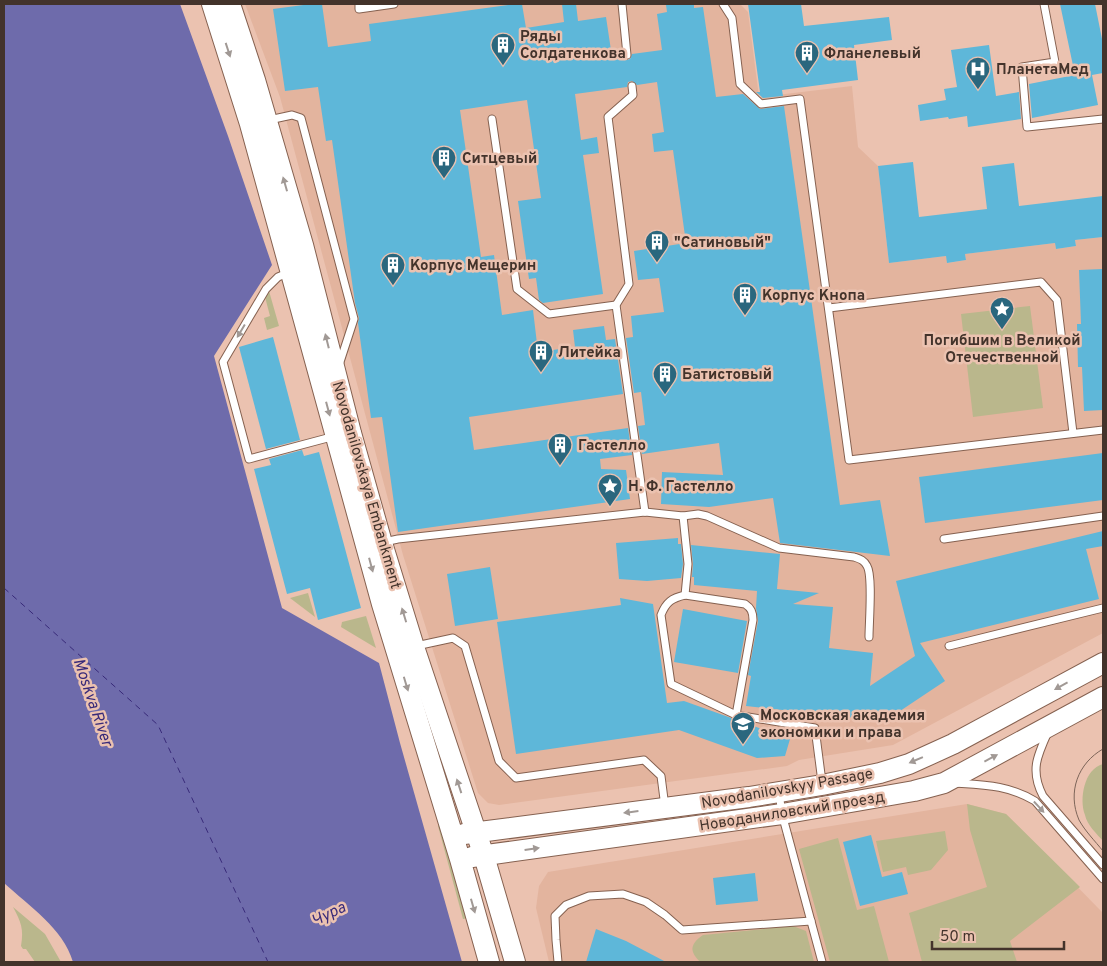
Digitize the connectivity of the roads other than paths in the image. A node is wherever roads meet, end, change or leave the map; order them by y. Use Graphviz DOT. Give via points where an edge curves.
graph roads {
  1 [pos="212,4"];
  2 [pos="230,4"];
  3 [pos="359,4"];
  4 [pos="394,4"];
  5 [pos="622,4"];
  6 [pos="723,4"];
  7 [pos="1044,4"];
  8 [pos="627,55"];
  9 [pos="632,86"];
  10 [pos="492,119"];
  11 [pos="1103,119"];
  12 [pos="258,122"];
  13 [pos="290,272"];
  14 [pos="616,305"];
  15 [pos="829,308"];
  16 [pos="336,375"];
  17 [pos="1103,430"];
  18 [pos="1073,433"];
  19 [pos="336,436"];
  20 [pos="645,512"];
  21 [pos="682,516"];
  22 [pos="1103,516"];
  23 [pos="944,539"];
  24 [pos="382,543"];
  25 [pos="685,595"];
  26 [pos="1103,608"];
  27 [pos="869,636"];
  28 [pos="949,646"];
  29 [pos="414,647"];
  30 [pos="1103,663"];
  31 [pos="1103,697"];
  32 [pos="736,715"];
  33 [pos="1051,726"];
  34 [pos="944,783"];
  35 [pos="822,785"];
  36 [pos="778,792"];
  37 [pos="665,808"];
  38 [pos="782,814"];
  39 [pos="476,832"];
  40 [pos="452,836"];
  41 [pos="484,856"];
  42 [pos="460,859"];
  43 [pos="1103,865"];
  44 [pos="1103,879"];
  45 [pos="811,920"];
  46 [pos="489,962"];
  47 [pos="515,962"];
  48 [pos="558,962"];
  49 [pos="822,962"];
  1 -- 12 [label="main road, Novodanilovskaya Embankment, one-way"];
  2 -- 12 [label="main road, Novodanilovskaya Embankment"];
  3 -- 4 [label="lane" via="359,8"];
  5 -- 8 [label="lane"];
  6 -- 15 [label="lane" via="732,18 740,84 761,104 800,100"];
  7 -- 11 [label="lane" via="1055,62 1022,67 1027,127"];
  9 -- 14 [label="lane" via="633,95 608,117 629,284"];
  10 -- 14 [label="lane" via="517,290 550,314"];
  12 -- 13 [label="main road, Novodanilovskaya Embankment"];
  16 -- 12 [label="main road, Novodanilovskaya Embankment, one-way" via="303,245"];
  12 -- 16 [label="lane" via="292,115 301,118 354,319"];
  13 -- 19 [label="main road, Novodanilovskaya Embankment, one-way"];
  13 -- 19 [label="lane, one-way" via="278,277 266,289 223,362 249,459"];
  14 -- 20 [label="lane"];
  15 -- 18 [label="lane" via="1041,282 1057,300"];
  15 -- 18 [label="lane" via="849,460"];
  16 -- 24 [label="main road, Novodanilovskaya Embankment"];
  17 -- 18 [label="lane"];
  19 -- 40 [label="main road, Novodanilovskaya Embankment, one-way" via="382,604"];
  20 -- 21 [label="lane"];
  20 -- 24 [label="lane"];
  21 -- 25 [label="lane" via="688,564"];
  21 -- 27 [label="lane" via="707,516 779,548 863,560 870,578"];
  22 -- 23 [label="lane"];
  29 -- 24 [label="main road, Novodanilovskaya Embankment, one-way"];
  25 -- 32 [label="lane" via="673,598 661,615 671,684"];
  25 -- 32 [label="lane" via="745,604 752,612"];
  26 -- 28 [label="lane"];
  29 -- 37 [label="lane" via="453,638 465,646 499,761 516,778 644,760 661,776"];
  39 -- 29 [label="main road, Novodanilovskaya Embankment, one-way"];
  30 -- 35 [label="main road, Novodanilovskyy Passage, one-way" via="953,744 908,764"];
  31 -- 33 [label="main road, Новоданиловский проезд"];
  32 -- 35 [label="lane" via="815,728"];
  34 -- 33 [label="main road, Новоданиловский проезд, one-way"];
  33 -- 43 [label="lane" via="1036,765 1039,788"];
  34 -- 38 [label="main road, Новоданиловский проезд" via="895,795"];
  34 -- 44 [label="lane, one-way" via="1006,788 1035,801"];
  35 -- 36 [label="main road, Novodanilovskyy Passage"];
  36 -- 37 [label="main road, Novodanilovskyy Passage"];
  36 -- 38 [label="lane"];
  37 -- 39 [label="main road, Novodanilovskyy Passage, one-way"];
  41 -- 38 [label="main road, Новоданиловский проезд, one-way"];
  38 -- 45 [label="lane"];
  39 -- 40 [label="main road"];
  39 -- 41 [label="main road, Novodanilovskaya Embankment"];
  40 -- 42 [label="main road, Novodanilovskaya Embankment"];
  41 -- 42 [label="main road, Новоданиловский проезд"];
  41 -- 47 [label="main road, Novodanilovskaya Embankment"];
  42 -- 46 [label="main road, Novodanilovskaya Embankment, one-way"];
  45 -- 48 [label="lane" via="682,930 646,902 623,894 590,896 566,905 556,916"];
  45 -- 49 [label="lane"];
}
